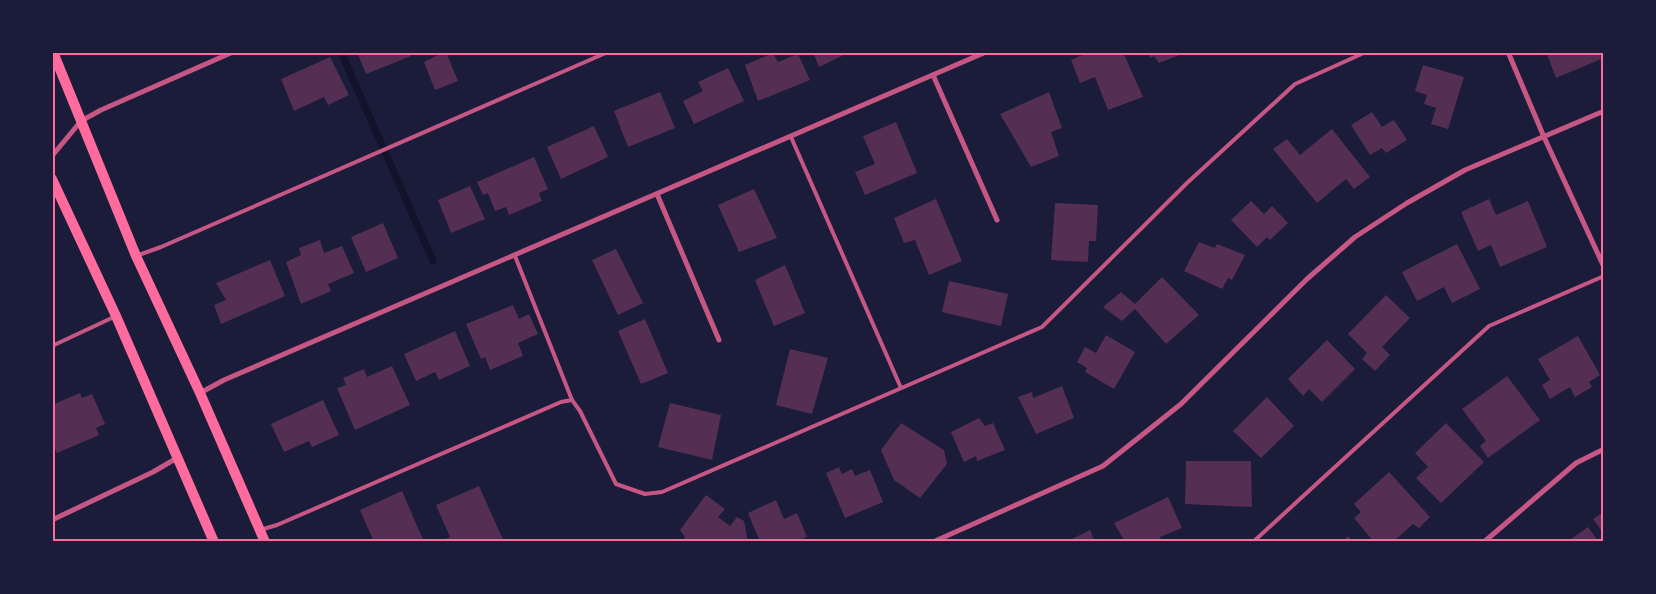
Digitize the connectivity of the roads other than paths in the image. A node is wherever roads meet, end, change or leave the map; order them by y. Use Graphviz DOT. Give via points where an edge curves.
graph roads {
  1 [pos="53,52"];
  2 [pos="233,52"];
  3 [pos="608,52"];
  4 [pos="986,52"];
  5 [pos="1366,52"];
  6 [pos="1508,52"];
  7 [pos="933,75"];
  8 [pos="1604,111"];
  9 [pos="81,121"];
  10 [pos="791,137"];
  11 [pos="1544,137"];
  12 [pos="52,156"];
  13 [pos="52,179"];
  14 [pos="657,194"];
  15 [pos="997,220"];
  16 [pos="136,256"];
  17 [pos="515,256"];
  18 [pos="1604,267"];
  19 [pos="1604,276"];
  20 [pos="116,316"];
  21 [pos="719,340"];
  22 [pos="52,346"];
  23 [pos="901,388"];
  24 [pos="200,392"];
  25 [pos="572,400"];
  26 [pos="1604,449"];
  27 [pos="177,458"];
  28 [pos="52,520"];
  29 [pos="260,530"];
  30 [pos="214,542"];
  31 [pos="265,542"];
  32 [pos="933,542"];
  33 [pos="1253,542"];
  34 [pos="1484,542"];
  1 -- 9 [label="main road"];
  2 -- 9 [label="street"];
  3 -- 16 [label="lane"];
  4 -- 7 [label="street"];
  5 -- 23 [label="lane" via="1295,84 1187,183 1042,327"];
  6 -- 11 [label="street"];
  7 -- 10 [label="street"];
  7 -- 15 [label="street"];
  8 -- 11 [label="street"];
  9 -- 12 [label="street"];
  9 -- 16 [label="main road"];
  10 -- 14 [label="street"];
  10 -- 23 [label="lane"];
  11 -- 18 [label="street"];
  11 -- 32 [label="street" via="1465,170 1355,237 1307,279 1181,404 1103,466"];
  13 -- 20 [label="main road"];
  14 -- 17 [label="street"];
  14 -- 21 [label="street"];
  16 -- 24 [label="main road"];
  17 -- 24 [label="street"];
  17 -- 25 [label="lane"];
  19 -- 33 [label="lane" via="1489,326"];
  20 -- 22 [label="lane"];
  20 -- 27 [label="main road"];
  23 -- 25 [label="lane" via="662,492 645,494 616,484"];
  24 -- 29 [label="main road"];
  25 -- 29 [label="lane"];
  26 -- 34 [label="street" via="1576,463"];
  27 -- 28 [label="street"];
  27 -- 30 [label="main road"];
  29 -- 31 [label="main road"];
}
